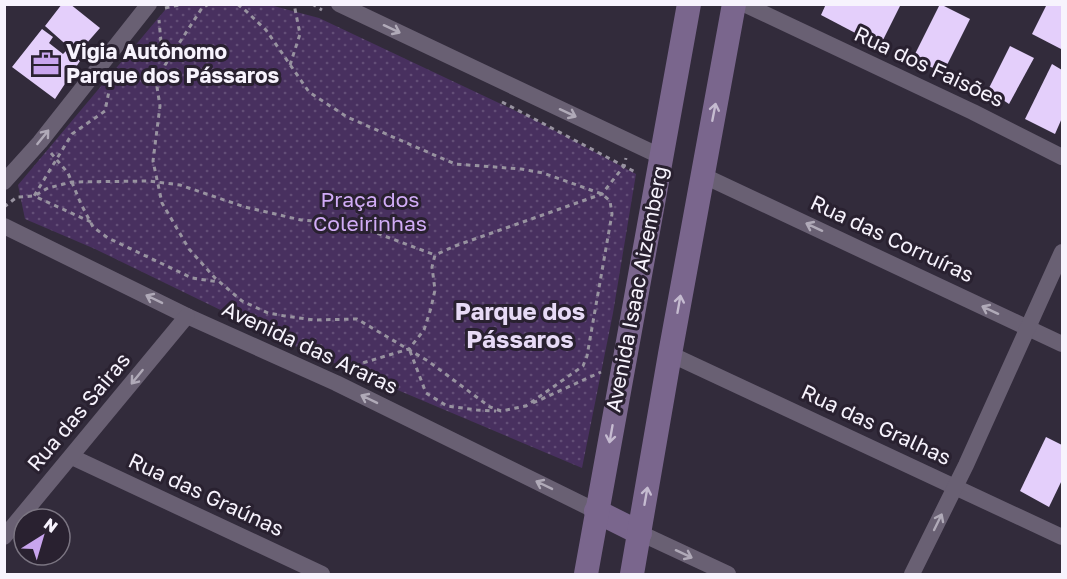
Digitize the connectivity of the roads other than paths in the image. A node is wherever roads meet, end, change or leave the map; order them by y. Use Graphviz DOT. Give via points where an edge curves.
graph roads {
  1 [pos="689,4"];
  2 [pos="734,4"];
  3 [pos="744,4"];
  4 [pos="153,7"];
  5 [pos="331,7"];
  6 [pos="662,157"];
  7 [pos="1062,157"];
  8 [pos="702,175"];
  9 [pos="4,182"];
  10 [pos="4,226"];
  11 [pos="1062,252"];
  12 [pos="187,316"];
  13 [pos="1027,328"];
  14 [pos="1062,344"];
  15 [pos="670,354"];
  16 [pos="72,457"];
  17 [pos="955,487"];
  18 [pos="596,511"];
  19 [pos="640,533"];
  20 [pos="4,537"];
  21 [pos="1062,537"];
  22 [pos="322,574"];
  23 [pos="585,574"];
  24 [pos="632,574"];
  25 [pos="728,574"];
  26 [pos="912,574"];
  1 -- 6 [label="street, Avenida Isaac Aizemberg"];
  8 -- 2 [label="street, Avenida Isaac Aizemberg, one-way"];
  3 -- 7 [label="street, Rua dos Faisões"];
  9 -- 4 [label="street, one-way"];
  5 -- 6 [label="street, one-way"];
  6 -- 18 [label="street, Avenida Isaac Aizemberg, one-way"];
  13 -- 8 [label="street, Rua das Corruíras, one-way"];
  15 -- 8 [label="street, Avenida Isaac Aizemberg, one-way"];
  12 -- 10 [label="street, Avenida das Araras, one-way"];
  11 -- 13 [label="street"];
  12 -- 16 [label="street, Rua das Sairas, one-way"];
  18 -- 12 [label="street, Avenida das Araras, one-way" via="336,383"];
  13 -- 14 [label="street, Rua das Corruíras"];
  13 -- 17 [label="street"];
  15 -- 17 [label="street, Rua das Gralhas"];
  19 -- 15 [label="street, Avenida Isaac Aizemberg, one-way"];
  16 -- 20 [label="street, Rua das Sairas"];
  16 -- 22 [label="street, Rua das Graúnas"];
  17 -- 21 [label="street, Rua das Gralhas"];
  26 -- 17 [label="street, one-way"];
  18 -- 19 [label="street"];
  18 -- 23 [label="street, Avenida Isaac Aizemberg"];
  19 -- 24 [label="street, Avenida Isaac Aizemberg"];
  19 -- 25 [label="street, one-way"];
}
